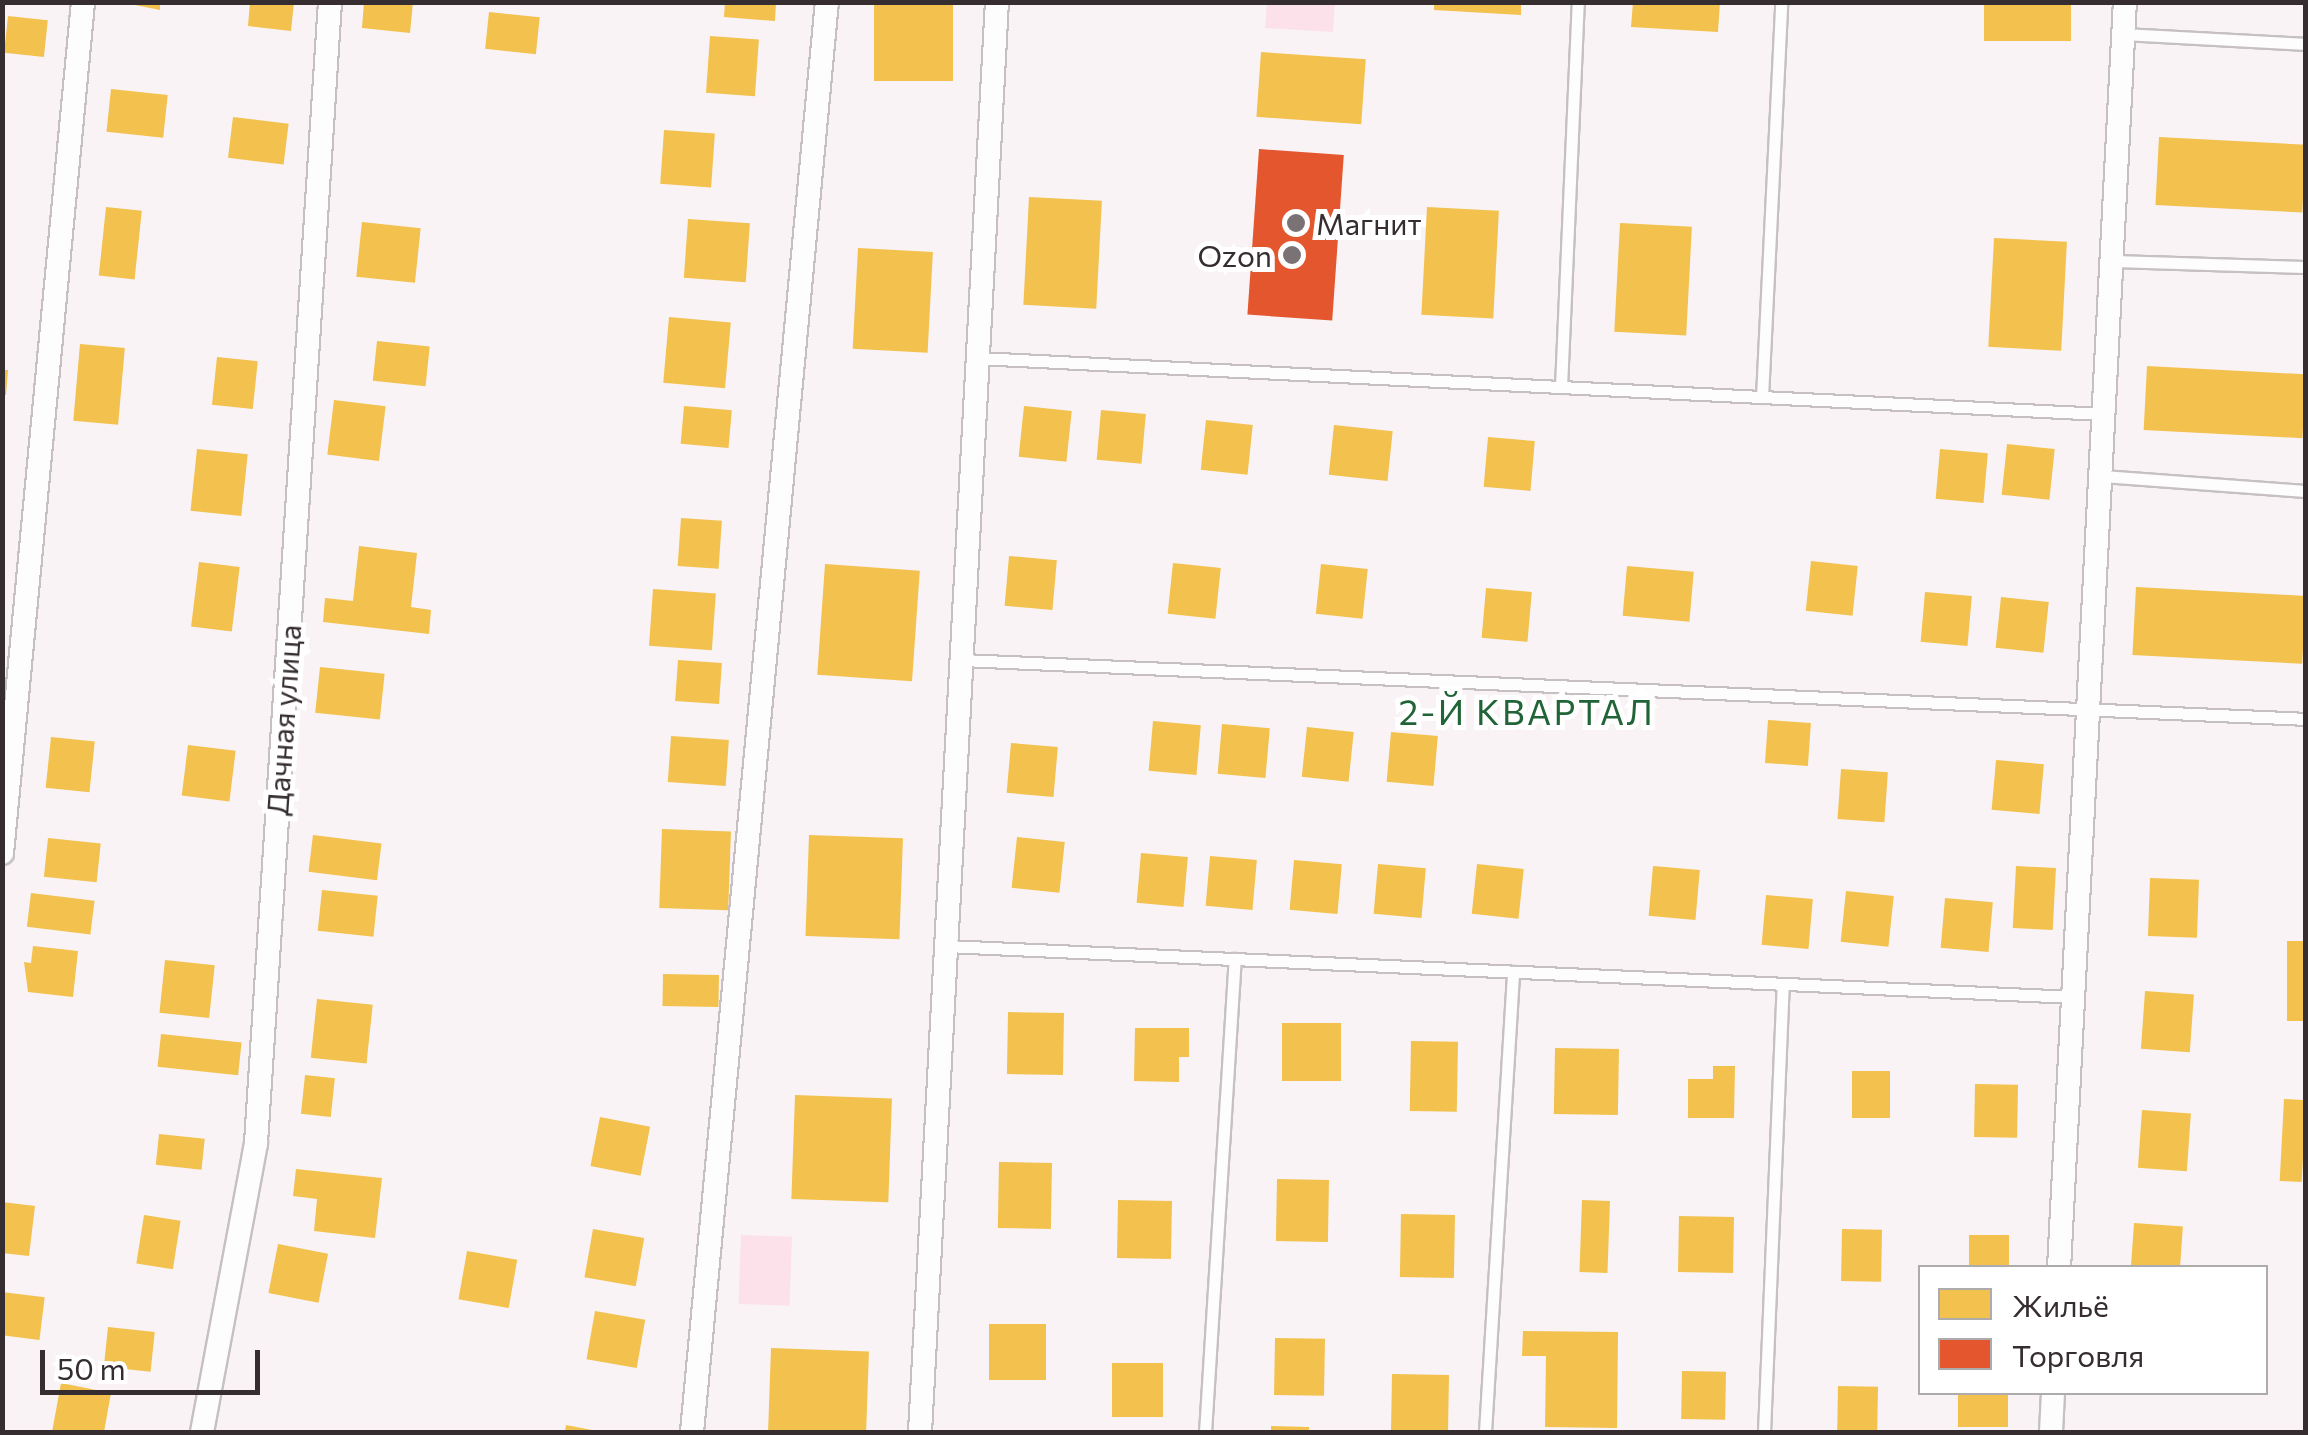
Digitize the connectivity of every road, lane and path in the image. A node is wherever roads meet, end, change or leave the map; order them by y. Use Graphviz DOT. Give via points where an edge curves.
graph roads {
  1 [pos="83,2"];
  2 [pos="330,2"];
  3 [pos="827,2"];
  4 [pos="997,2"];
  5 [pos="1578,2"];
  6 [pos="1781,2"];
  7 [pos="2126,2"];
  8 [pos="2124,34"];
  9 [pos="2306,44"];
  10 [pos="2112,261"];
  11 [pos="2306,268"];
  12 [pos="978,358"];
  13 [pos="1561,387"];
  14 [pos="1762,397"];
  15 [pos="2104,414"];
  16 [pos="2100,476"];
  17 [pos="2306,491"];
  18 [pos="962,660"];
  19 [pos="2088,711"];
  20 [pos="2306,718"];
  21 [pos="2,853"];
  22 [pos="946,946"];
  23 [pos="1236,959"];
  24 [pos="1513,972"];
  25 [pos="1783,984"];
  26 [pos="2074,997"];
  27 [pos="2060,1265"];
  28 [pos="2053,1395"];
  29 [pos="202,1432"];
  30 [pos="692,1432"];
  31 [pos="920,1432"];
  32 [pos="1205,1432"];
  33 [pos="1486,1432"];
  34 [pos="1764,1432"];
  35 [pos="2051,1432"];
  1 -- 21 [label="street"];
  2 -- 29 [label="street, Дачная улица" via="256,1143"];
  3 -- 30 [label="street"];
  4 -- 12 [label="street"];
  5 -- 13 [label="lane"];
  6 -- 14 [label="lane"];
  7 -- 8 [label="street"];
  8 -- 9 [label="lane"];
  8 -- 10 [label="street"];
  10 -- 11 [label="lane"];
  10 -- 15 [label="street"];
  12 -- 13 [label="lane"];
  12 -- 18 [label="street"];
  13 -- 14 [label="lane"];
  14 -- 15 [label="lane"];
  15 -- 16 [label="street"];
  16 -- 17 [label="lane"];
  16 -- 19 [label="street"];
  18 -- 19 [label="lane"];
  18 -- 22 [label="street"];
  19 -- 20 [label="lane"];
  19 -- 26 [label="street"];
  22 -- 23 [label="lane"];
  22 -- 31 [label="street"];
  23 -- 24 [label="lane"];
  23 -- 32 [label="lane"];
  24 -- 25 [label="lane"];
  24 -- 33 [label="lane"];
  25 -- 26 [label="lane"];
  25 -- 34 [label="lane"];
  26 -- 27 [label="street"];
  28 -- 35 [label="street"];
}
